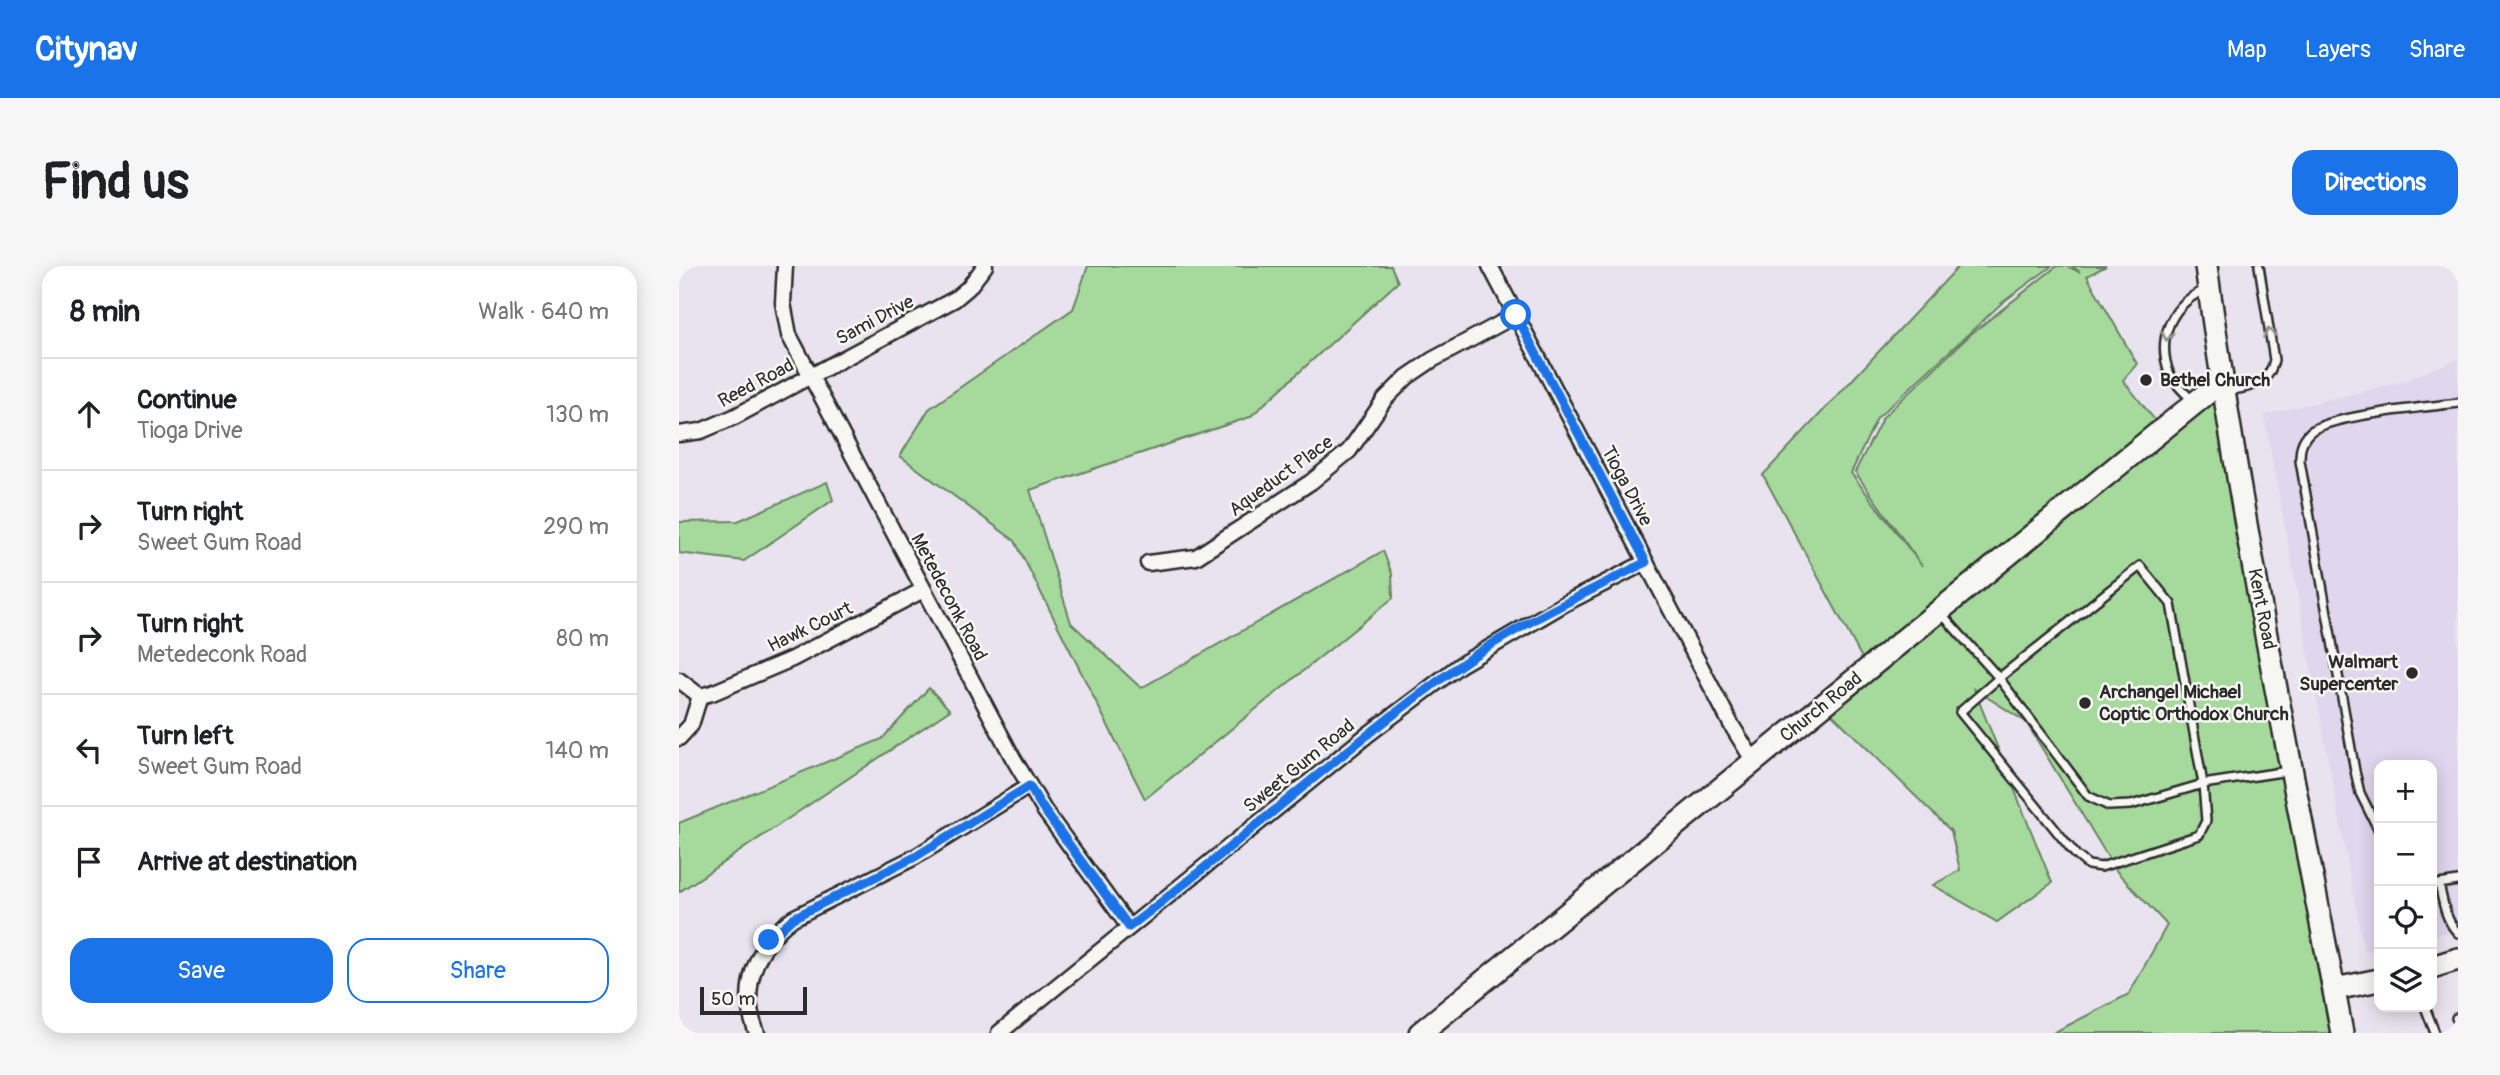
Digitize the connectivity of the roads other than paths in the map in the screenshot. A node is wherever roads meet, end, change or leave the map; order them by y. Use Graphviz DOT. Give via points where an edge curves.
graph roads {
  1 [pos="785,266"];
  2 [pos="985,266"];
  3 [pos="1490,266"];
  4 [pos="2206,266"];
  5 [pos="2259,266"];
  6 [pos="2209,288"];
  7 [pos="1516,315"];
  8 [pos="811,376"];
  9 [pos="2223,387"];
  10 [pos="2195,402"];
  11 [pos="2458,404"];
  12 [pos="679,434"];
  13 [pos="1646,562"];
  14 [pos="1148,564"];
  15 [pos="923,590"];
  16 [pos="1939,611"];
  17 [pos="1999,678"];
  18 [pos="679,680"];
  19 [pos="706,695"];
  20 [pos="679,738"];
  21 [pos="1753,760"];
  22 [pos="2293,770"];
  23 [pos="2203,784"];
  24 [pos="1029,786"];
  25 [pos="2375,823"];
  26 [pos="2458,881"];
  27 [pos="2437,885"];
  28 [pos="2435,886"];
  29 [pos="1129,927"];
  30 [pos="2458,933"];
  31 [pos="2458,959"];
  32 [pos="2437,965"];
  33 [pos="2374,981"];
  34 [pos="2335,989"];
  35 [pos="2427,1012"];
  36 [pos="757,1033"];
  37 [pos="999,1033"];
  38 [pos="1420,1033"];
  39 [pos="2342,1033"];
  40 [pos="2435,1033"];
  1 -- 8 [label="street, Metedeconk Road" via="785,321"];
  2 -- 8 [label="street, Sami Drive" via="955,299"];
  3 -- 7 [label="street, Tioga Drive"];
  4 -- 6 [label="street, Kent Road"];
  9 -- 5 [label="lane, one-way" via="2262,381 2271,373 2274,360"];
  6 -- 9 [label="street, Kent Road"];
  6 -- 10 [label="lane, one-way" via="2187,298 2177,309 2166,337 2167,366"];
  7 -- 13 [label="street, Tioga Drive"];
  7 -- 14 [label="street, Aqueduct Place" via="1407,377 1349,451 1311,482 1196,557"];
  8 -- 12 [label="street, Reed Road" via="710,428"];
  8 -- 15 [label="street, Metedeconk Road"];
  9 -- 10 [label="street, Church Road"];
  9 -- 22 [label="street, Kent Road"];
  10 -- 16 [label="street, Church Road"];
  11 -- 25 [label="lane" via="2325,424 2311,431 2300,449 2355,771"];
  13 -- 21 [label="street, Tioga Drive"];
  13 -- 29 [label="street, Sweet Gum Road" via="1461,665"];
  15 -- 19 [label="street, Hawk Court" via="792,659"];
  15 -- 24 [label="street, Metedeconk Road"];
  16 -- 17 [label="lane"];
  16 -- 21 [label="street, Church Road"];
  17 -- 23 [label="lane" via="2088,796 2109,806 2131,805"];
  17 -- 23 [label="lane" via="2140,566 2171,604"];
  17 -- 23 [label="lane" via="1960,712 2088,865 2109,866 2199,835 2206,821"];
  18 -- 19 [label="street"];
  19 -- 20 [label="street"];
  21 -- 38 [label="street, Church Road"];
  22 -- 23 [label="lane"];
  22 -- 34 [label="street, Kent Road"];
  24 -- 29 [label="street, Metedeconk Road"];
  24 -- 36 [label="street" via="915,857 781,928 763,947 750,983"];
  26 -- 27 [label="lane"];
  28 -- 30 [label="lane"];
  29 -- 37 [label="street, Sweet Gum Road"];
  31 -- 32 [label="street"];
  33 -- 34 [label="street"];
  34 -- 39 [label="street, Kent Road"];
  35 -- 40 [label="lane"];
}
